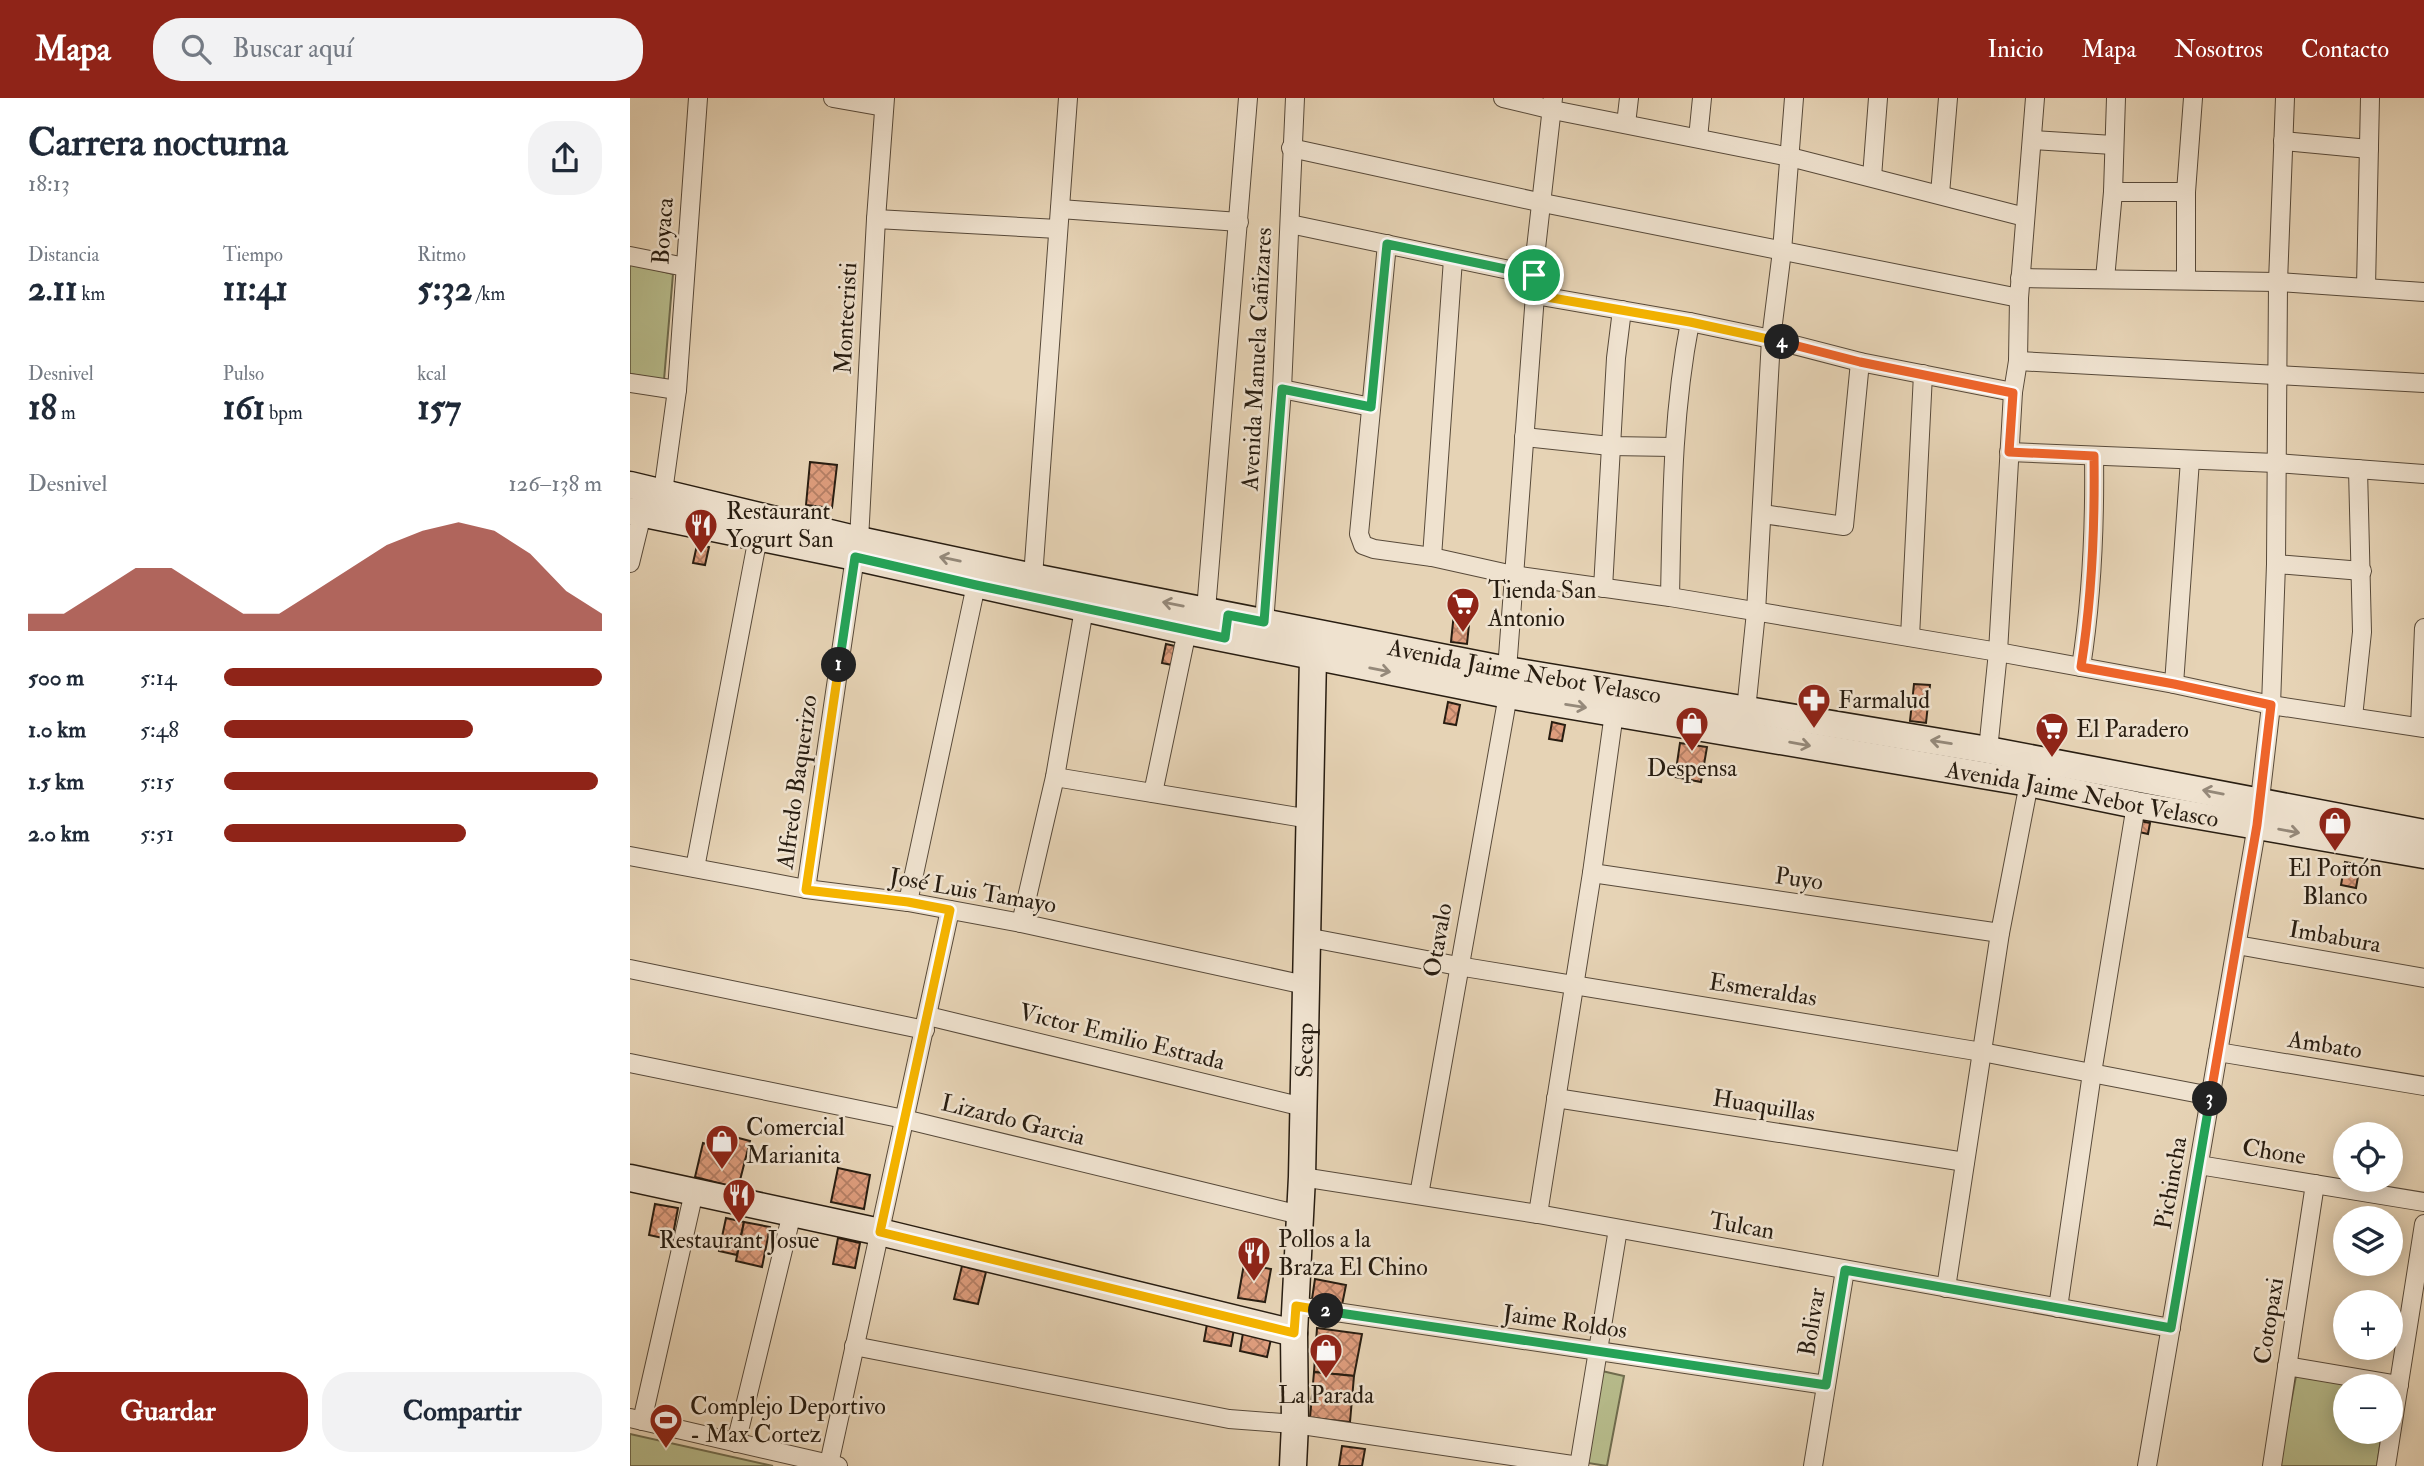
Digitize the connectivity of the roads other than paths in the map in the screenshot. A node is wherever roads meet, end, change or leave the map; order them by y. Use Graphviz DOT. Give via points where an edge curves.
graph roads {
  1 [pos="698,98"];
  2 [pos="833,98"];
  3 [pos="1068,98"];
  4 [pos="1248,98"];
  5 [pos="1295,98"];
  6 [pos="1503,98"];
  7 [pos="1629,98"];
  8 [pos="1702,98"];
  9 [pos="1794,98"];
  10 [pos="1878,98"];
  11 [pos="1948,98"];
  12 [pos="2035,98"];
  13 [pos="2116,98"];
  14 [pos="2193,98"];
  15 [pos="2285,98"];
  16 [pos="2370,98"];
  17 [pos="884,102"];
  18 [pos="1553,104"];
  19 [pos="1626,124"];
  20 [pos="1698,138"];
  21 [pos="2033,140"];
  22 [pos="2284,141"];
  23 [pos="2113,145"];
  24 [pos="1291,148"];
  25 [pos="2369,149"];
  26 [pos="1790,157"];
  27 [pos="1872,177"];
  28 [pos="2113,192"];
  29 [pos="2186,192"];
  30 [pos="1940,194"];
  31 [pos="1543,203"];
  32 [pos="1060,209"];
  33 [pos="2025,217"];
  34 [pos="876,219"];
  35 [pos="1239,222"];
  36 [pos="1290,224"];
  37 [pos="1058,229"];
  38 [pos="1387,244"];
  39 [pos="1782,251"];
  40 [pos="630,256"];
  41 [pos="1454,259"];
  42 [pos="685,267"];
  43 [pos="1534,275"];
  44 [pos="2020,278"];
  45 [pos="2105,279"];
  46 [pos="2186,281"];
  47 [pos="2278,282"];
  48 [pos="2366,287"];
  49 [pos="2424,292"];
  50 [pos="1535,295"];
  51 [pos="2019,298"];
  52 [pos="1622,310"];
  53 [pos="1690,322"];
  54 [pos="1771,339"];
  55 [pos="2018,361"];
  56 [pos="1860,362"];
  57 [pos="1923,374"];
  58 [pos="2278,375"];
  59 [pos="630,383"];
  60 [pos="2424,383"];
  61 [pos="1282,389"];
  62 [pos="677,390"];
  63 [pos="2013,393"];
  64 [pos="1371,407"];
  65 [pos="1524,437"];
  66 [pos="1610,446"];
  67 [pos="1673,447"];
  68 [pos="2009,452"];
  69 [pos="2094,456"];
  70 [pos="2190,460"];
  71 [pos="2276,463"];
  72 [pos="2358,469"];
  73 [pos="2424,474"];
  74 [pos="630,485"];
  75 [pos="663,492"];
  76 [pos="636,512"];
  77 [pos="1763,514"];
  78 [pos="758,537"];
  79 [pos="857,548"];
  80 [pos="1432,557"];
  81 [pos="630,563"];
  82 [pos="2276,564"];
  83 [pos="2361,571"];
  84 [pos="1514,575"];
  85 [pos="1033,578"];
  86 [pos="976,585"];
  87 [pos="1603,588"];
  88 [pos="1670,597"];
  89 [pos="1084,608"];
  90 [pos="1756,612"];
  91 [pos="1220,621"];
  92 [pos="1264,622"];
  93 [pos="2424,628"];
  94 [pos="1187,631"];
  95 [pos="1910,637"];
  96 [pos="1316,645"];
  97 [pos="1998,652"];
  98 [pos="2081,667"];
  99 [pos="1508,682"];
  100 [pos="2174,684"];
  101 [pos="2271,705"];
  102 [pos="1746,710"];
  103 [pos="1614,713"];
  104 [pos="2353,717"];
  105 [pos="2422,727"];
  106 [pos="1988,750"];
  107 [pos="1055,777"];
  108 [pos="2029,783"];
  109 [pos="1153,793"];
  110 [pos="2136,805"];
  111 [pos="2258,813"];
  112 [pos="1310,820"];
  113 [pos="2424,833"];
  114 [pos="2424,855"];
  115 [pos="630,856"];
  116 [pos="695,868"];
  117 [pos="1592,873"];
  118 [pos="806,890"];
  119 [pos="908,902"];
  120 [pos="950,910"];
  121 [pos="1021,923"];
  122 [pos="2000,933"];
  123 [pos="1306,937"];
  124 [pos="2237,945"];
  125 [pos="1458,966"];
  126 [pos="630,970"];
  127 [pos="2424,978"];
  128 [pos="1575,984"];
  129 [pos="1304,985"];
  130 [pos="927,1023"];
  131 [pos="1982,1052"];
  132 [pos="2218,1052"];
  133 [pos="630,1063"];
  134 [pos="2091,1073"];
  135 [pos="2424,1086"];
  136 [pos="2211,1096"];
  137 [pos="1556,1098"];
  138 [pos="1303,1107"];
  139 [pos="904,1119"];
  140 [pos="1965,1163"];
  141 [pos="2199,1165"];
  142 [pos="630,1178"];
  143 [pos="1302,1178"];
  144 [pos="2315,1184"];
  145 [pos="694,1192"];
  146 [pos="1419,1195"];
  147 [pos="2424,1202"];
  148 [pos="792,1213"];
  149 [pos="1538,1214"];
  150 [pos="1300,1215"];
  151 [pos="2424,1224"];
  152 [pos="1618,1229"];
  153 [pos="880,1232"];
  154 [pos="1845,1270"];
  155 [pos="1946,1288"];
  156 [pos="1296,1306"];
  157 [pos="2058,1308"];
  158 [pos="2171,1328"];
  159 [pos="1294,1333"];
  160 [pos="854,1346"];
  161 [pos="1597,1351"];
  162 [pos="2287,1366"];
  163 [pos="2334,1374"];
  164 [pos="2401,1374"];
  165 [pos="1826,1385"];
  166 [pos="636,1420"];
  167 [pos="1295,1424"];
  168 [pos="736,1443"];
  169 [pos="2390,1444"];
  170 [pos="834,1465"];
  171 [pos="1293,1466"];
  172 [pos="1579,1466"];
  173 [pos="1813,1466"];
  174 [pos="2147,1466"];
  175 [pos="2272,1466"];
  176 [pos="2386,1466"];
  1 -- 42 [label="street, Boyaca"];
  2 -- 17 [label="street"];
  3 -- 32 [label="street"];
  4 -- 35 [label="street, Avenida Manuela Cañizares"];
  5 -- 24 [label="street, Avenida Manuela Cañizares"];
  6 -- 18 [label="street"];
  7 -- 19 [label="street"];
  8 -- 20 [label="street"];
  9 -- 26 [label="street"];
  10 -- 27 [label="street"];
  11 -- 30 [label="street"];
  12 -- 21 [label="street"];
  13 -- 23 [label="street"];
  14 -- 29 [label="street"];
  15 -- 22 [label="street, Pichincha"];
  16 -- 25 [label="street"];
  17 -- 34 [label="street, Montecristi"];
  18 -- 19 [label="street"];
  18 -- 31 [label="street, Otavalo"];
  19 -- 20 [label="street"];
  20 -- 26 [label="street"];
  21 -- 23 [label="street"];
  21 -- 33 [label="street"];
  22 -- 25 [label="street"];
  22 -- 47 [label="street, Pichincha"];
  23 -- 28 [label="street"];
  24 -- 31 [label="street"];
  24 -- 36 [label="street, Avenida Manuela Cañizares"];
  25 -- 48 [label="street"];
  26 -- 27 [label="street"];
  26 -- 39 [label="street"];
  27 -- 30 [label="street"];
  28 -- 29 [label="street"];
  28 -- 45 [label="street"];
  29 -- 46 [label="street"];
  30 -- 33 [label="street"];
  31 -- 39 [label="street"];
  31 -- 43 [label="street, Otavalo"];
  32 -- 35 [label="street"];
  32 -- 37 [label="street"];
  33 -- 44 [label="street"];
  34 -- 37 [label="street"];
  34 -- 79 [label="street, Montecristi"];
  35 -- 91 [label="street, Avenida Manuela Cañizares"];
  36 -- 38 [label="street"];
  36 -- 61 [label="street, Avenida Manuela Cañizares"];
  37 -- 85 [label="street"];
  38 -- 41 [label="street"];
  38 -- 64 [label="street"];
  39 -- 51 [label="street"];
  39 -- 54 [label="street"];
  40 -- 42 [label="street"];
  41 -- 43 [label="street"];
  41 -- 80 [label="street"];
  42 -- 62 [label="street, Boyaca"];
  43 -- 50 [label="street, Otavalo"];
  44 -- 45 [label="street"];
  44 -- 51 [label="street"];
  45 -- 46 [label="street"];
  46 -- 47 [label="street"];
  47 -- 48 [label="street"];
  47 -- 58 [label="street, Pichincha"];
  48 -- 49 [label="street"];
  50 -- 52 [label="street"];
  50 -- 65 [label="street, Otavalo"];
  51 -- 55 [label="street"];
  52 -- 53 [label="street"];
  52 -- 66 [label="street"];
  53 -- 54 [label="street"];
  53 -- 67 [label="street"];
  54 -- 56 [label="street"];
  54 -- 77 [label="street"];
  55 -- 58 [label="street"];
  55 -- 63 [label="street"];
  56 -- 57 [label="street"];
  56 -- 77 [label="street" via="1844,526"];
  57 -- 63 [label="street"];
  57 -- 95 [label="street"];
  58 -- 60 [label="street"];
  58 -- 71 [label="street, Pichincha"];
  59 -- 62 [label="street"];
  61 -- 64 [label="street"];
  61 -- 92 [label="street, Avenida Manuela Cañizares"];
  62 -- 75 [label="street, Boyaca"];
  63 -- 68 [label="street"];
  64 -- 80 [label="street" via="1359,534 1363,545"];
  65 -- 66 [label="street"];
  65 -- 84 [label="street, Otavalo"];
  66 -- 67 [label="street"];
  66 -- 87 [label="street"];
  67 -- 88 [label="street"];
  68 -- 69 [label="street"];
  68 -- 97 [label="street"];
  69 -- 70 [label="street"];
  69 -- 98 [label="street" via="2092,571"];
  70 -- 71 [label="street"];
  70 -- 100 [label="street"];
  71 -- 72 [label="street"];
  71 -- 82 [label="street, Pichincha"];
  72 -- 73 [label="street"];
  72 -- 83 [label="street"];
  74 -- 75 [label="main road, Avenida Jaime Nebot Velasco"];
  75 -- 79 [label="main road, Avenida Jaime Nebot Velasco"];
  76 -- 78 [label="main road, Avenida Jaime Nebot Velasco"];
  76 -- 81 [label="street"];
  77 -- 90 [label="street"];
  78 -- 79 [label="main road, Avenida Jaime Nebot Velasco"];
  78 -- 116 [label="street"];
  85 -- 79 [label="main road, Avenida Jaime Nebot Velasco, one-way"];
  79 -- 86 [label="main road, Avenida Jaime Nebot Velasco"];
  79 -- 118 [label="street, Alfredo Baquerizo"];
  80 -- 84 [label="street"];
  82 -- 83 [label="street"];
  82 -- 101 [label="street, Pichincha"];
  83 -- 104 [label="street" via="2362,632"];
  84 -- 87 [label="street"];
  84 -- 99 [label="street, Otavalo"];
  91 -- 85 [label="main road, Avenida Jaime Nebot Velasco, one-way"];
  86 -- 89 [label="main road, Avenida Jaime Nebot Velasco"];
  86 -- 119 [label="street"];
  87 -- 88 [label="street"];
  88 -- 90 [label="street"];
  89 -- 94 [label="main road, Avenida Jaime Nebot Velasco"];
  89 -- 107 [label="street"];
  90 -- 95 [label="street"];
  90 -- 102 [label="street"];
  91 -- 92 [label="main road, Avenida Jaime Nebot Velasco"];
  91 -- 94 [label="main road, Avenida Jaime Nebot Velasco"];
  91 -- 96 [label="main road, Avenida Jaime Nebot Velasco"];
  92 -- 96 [label="main road, Avenida Jaime Nebot Velasco"];
  93 -- 105 [label="street"];
  94 -- 109 [label="street"];
  95 -- 97 [label="street"];
  96 -- 99 [label="main road, Avenida Jaime Nebot Velasco"];
  96 -- 112 [label="main road, Secap"];
  97 -- 98 [label="street"];
  97 -- 106 [label="street"];
  98 -- 100 [label="street"];
  99 -- 102 [label="main road, Avenida Jaime Nebot Velasco"];
  99 -- 103 [label="main road, Avenida Jaime Nebot Velasco, one-way"];
  99 -- 125 [label="street, Otavalo"];
  100 -- 101 [label="street"];
  101 -- 104 [label="street"];
  101 -- 111 [label="street, Pichincha"];
  106 -- 102 [label="main road, Avenida Jaime Nebot Velasco, one-way"];
  103 -- 108 [label="main road, Avenida Jaime Nebot Velasco, one-way"];
  103 -- 117 [label="street"];
  104 -- 105 [label="street"];
  111 -- 106 [label="main road, Avenida Jaime Nebot Velasco, one-way"];
  107 -- 109 [label="street"];
  107 -- 121 [label="street"];
  108 -- 110 [label="main road, Avenida Jaime Nebot Velasco"];
  108 -- 122 [label="street"];
  109 -- 112 [label="street"];
  110 -- 111 [label="main road, Avenida Jaime Nebot Velasco"];
  110 -- 134 [label="street"];
  111 -- 113 [label="main road, Avenida Jaime Nebot Velasco"];
  111 -- 114 [label="main road, Avenida Jaime Nebot Velasco, one-way"];
  111 -- 124 [label="street, Pichincha"];
  112 -- 123 [label="main road, Secap"];
  115 -- 116 [label="street, José Luis Tamayo"];
  116 -- 118 [label="street, José Luis Tamayo"];
  117 -- 122 [label="street, Puyo"];
  117 -- 128 [label="street"];
  118 -- 119 [label="street, José Luis Tamayo"];
  119 -- 120 [label="street, José Luis Tamayo"];
  120 -- 121 [label="street, José Luis Tamayo"];
  120 -- 130 [label="street"];
  121 -- 129 [label="street, José Luis Tamayo"];
  122 -- 131 [label="street"];
  123 -- 125 [label="street, Esmeraldas"];
  123 -- 129 [label="main road, Secap"];
  124 -- 127 [label="street, Imbabura"];
  124 -- 132 [label="street, Pichincha"];
  125 -- 128 [label="street, Esmeraldas"];
  125 -- 146 [label="street, Otavalo"];
  126 -- 130 [label="street, Victor Emilio Estrada"];
  128 -- 131 [label="street, Esmeraldas"];
  128 -- 137 [label="street"];
  129 -- 138 [label="main road, Secap"];
  130 -- 138 [label="street, Victor Emilio Estrada"];
  130 -- 139 [label="street"];
  131 -- 134 [label="street, Esmeraldas"];
  131 -- 140 [label="street"];
  132 -- 135 [label="street, Ambato"];
  132 -- 136 [label="street, Pichincha"];
  133 -- 139 [label="street, Lizardo Garcia"];
  134 -- 136 [label="street, Esmeraldas"];
  134 -- 157 [label="street"];
  136 -- 141 [label="street, Pichincha"];
  137 -- 140 [label="street, Huaquillas"];
  137 -- 149 [label="street"];
  138 -- 143 [label="main road, Secap"];
  139 -- 150 [label="street, Lizardo Garcia"];
  139 -- 153 [label="street"];
  140 -- 155 [label="street"];
  141 -- 144 [label="street, Chone"];
  141 -- 158 [label="street, Pichincha"];
  142 -- 145 [label="main road"];
  143 -- 146 [label="street, Tulcan"];
  143 -- 150 [label="main road, Secap"];
  144 -- 147 [label="street, Chone"];
  144 -- 162 [label="street, Cotopaxi"];
  145 -- 148 [label="main road"];
  145 -- 166 [label="street"];
  146 -- 149 [label="street, Tulcan"];
  148 -- 153 [label="main road"];
  148 -- 168 [label="street"];
  149 -- 152 [label="street, Tulcan"];
  150 -- 156 [label="main road, Secap"];
  151 -- 164 [label="street"];
  152 -- 154 [label="street, Tulcan"];
  152 -- 161 [label="street"];
  153 -- 159 [label="main road"];
  153 -- 160 [label="street"];
  154 -- 155 [label="street, Tulcan"];
  154 -- 165 [label="street, Bolivar"];
  155 -- 157 [label="street, Tulcan"];
  156 -- 159 [label="main road, Secap"];
  156 -- 161 [label="street, Jaime Roldos"];
  157 -- 158 [label="street, Tulcan"];
  158 -- 174 [label="street, Pichincha"];
  159 -- 167 [label="main road, Secap"];
  160 -- 167 [label="street" via="1229,1419"];
  160 -- 170 [label="street"];
  161 -- 165 [label="street, Jaime Roldos"];
  161 -- 172 [label="street"];
  162 -- 163 [label="street"];
  162 -- 175 [label="street, Cotopaxi"];
  165 -- 173 [label="street, Bolivar"];
  166 -- 168 [label="street"];
  167 -- 171 [label="main road, Secap"];
  167 -- 172 [label="street"];
  168 -- 170 [label="street"];
  169 -- 176 [label="street"];
}
